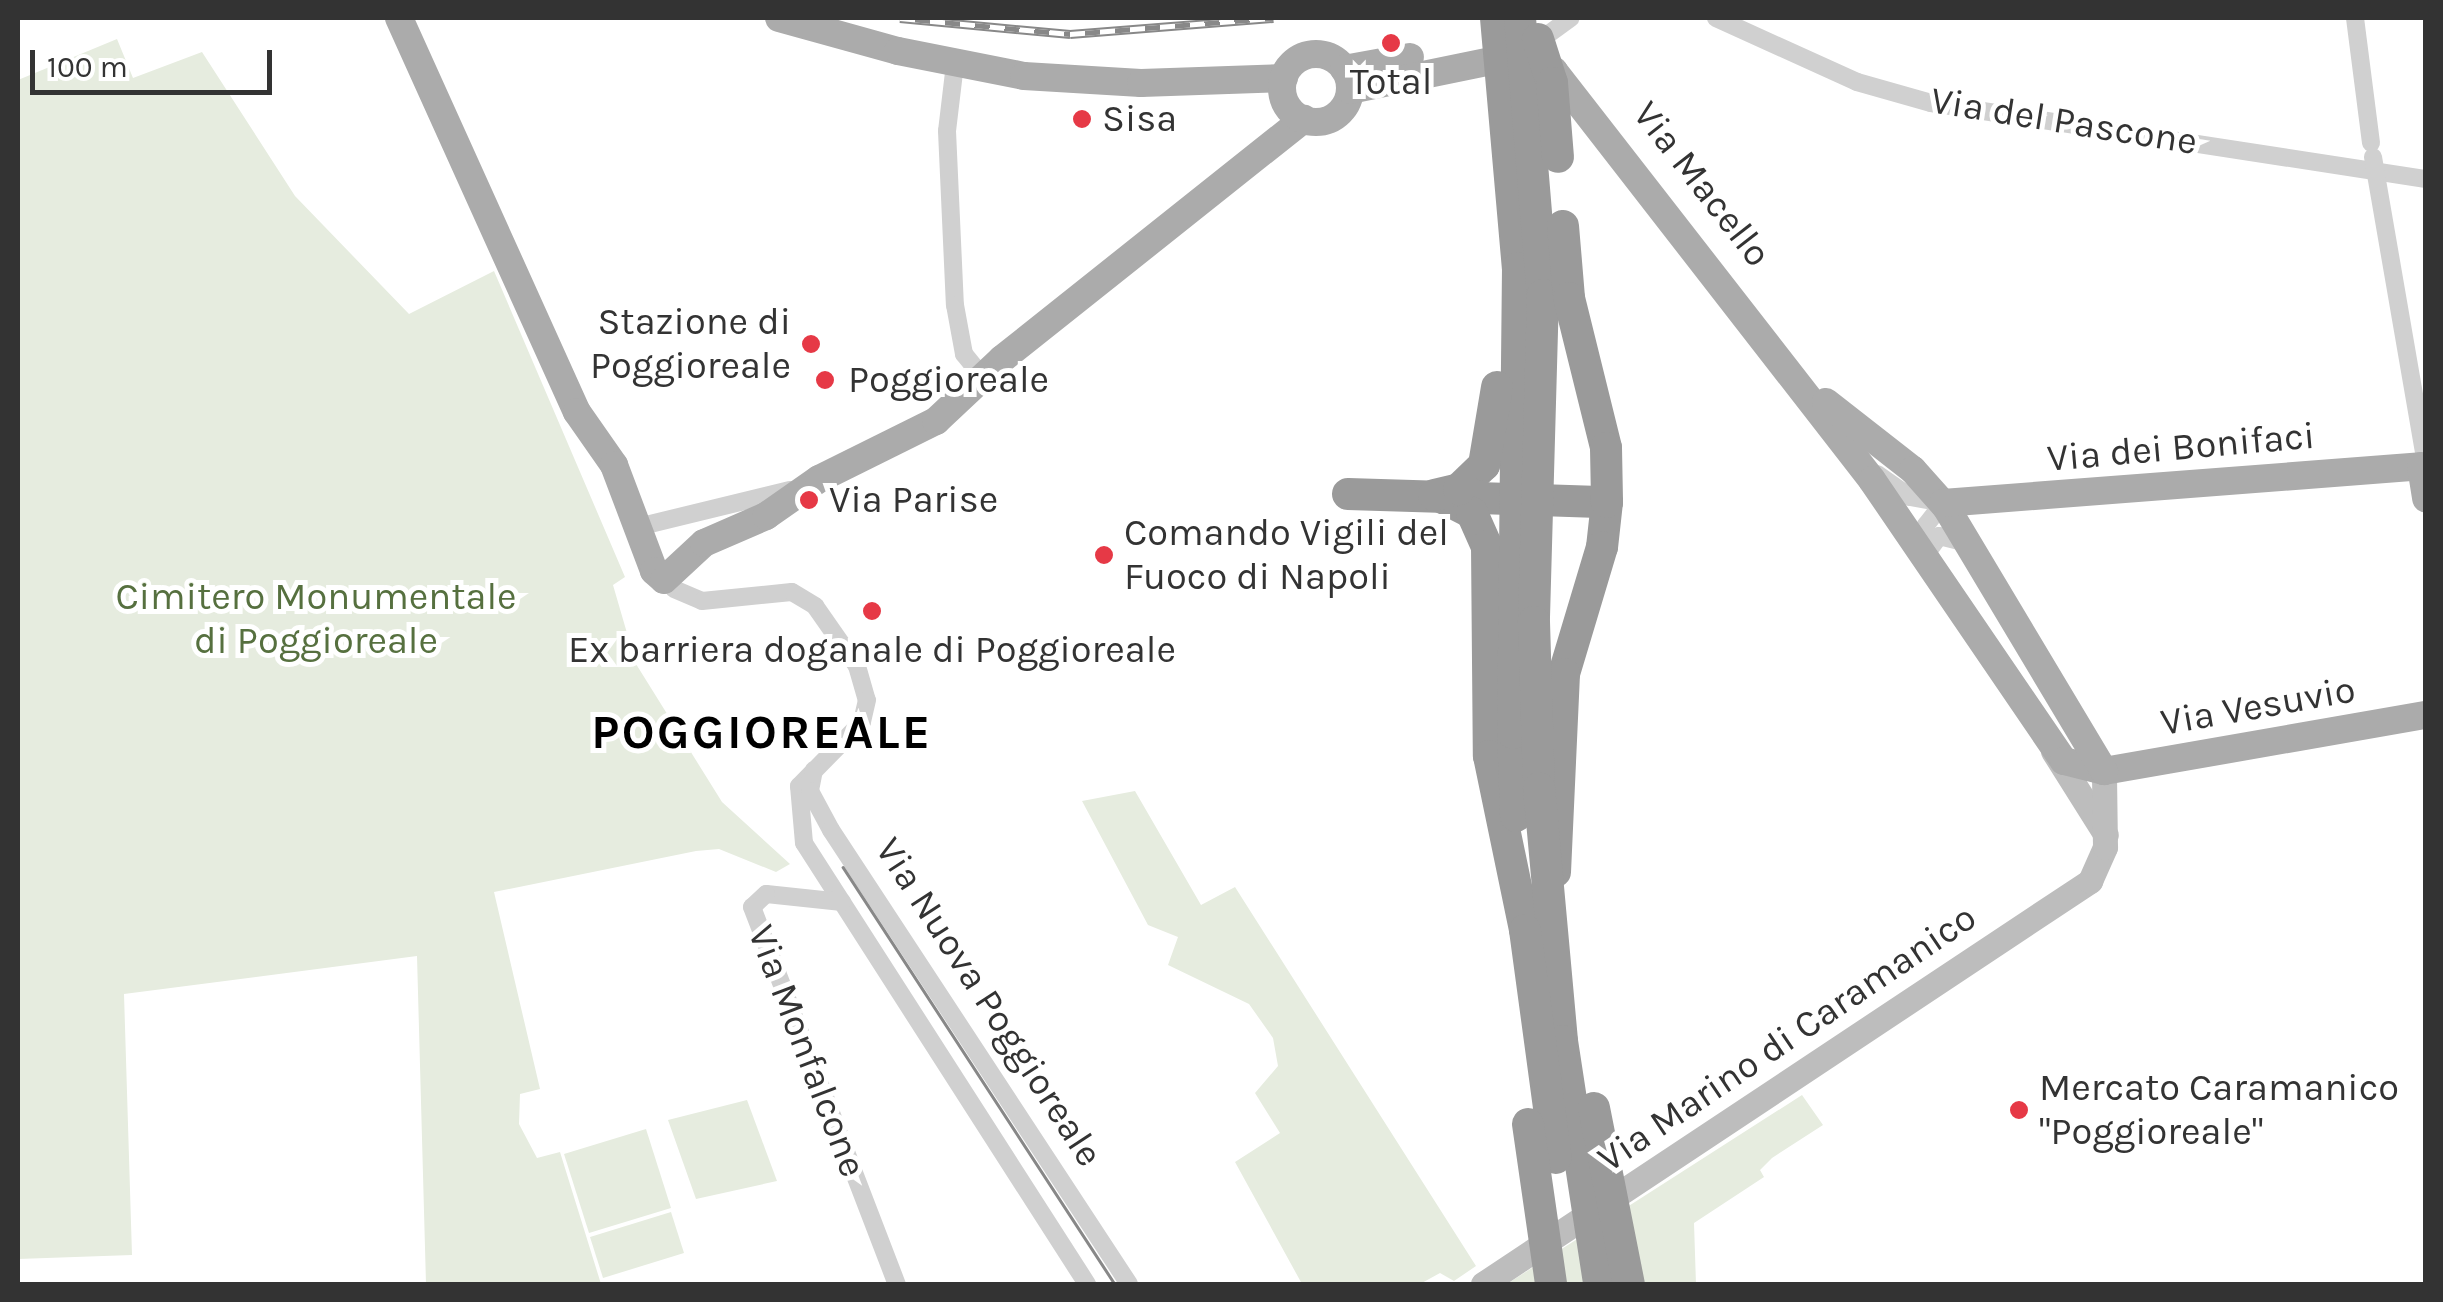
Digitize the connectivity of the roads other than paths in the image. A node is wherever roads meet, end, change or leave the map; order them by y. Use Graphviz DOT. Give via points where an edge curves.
graph roads {
  1 [pos="399,18"];
  2 [pos="778,18"];
  3 [pos="1571,18"];
  4 [pos="1716,18"];
  5 [pos="2355,18"];
  6 [pos="1514,28"];
  7 [pos="955,64"];
  8 [pos="1284,78"];
  9 [pos="1252,80"];
  10 [pos="1347,80"];
  11 [pos="1304,119"];
  12 [pos="1268,144"];
  13 [pos="2373,157"];
  14 [pos="2426,180"];
  15 [pos="982,376"];
  16 [pos="1818,404"];
  17 [pos="1853,455"];
  18 [pos="2423,466"];
  19 [pos="819,479"];
  20 [pos="1348,494"];
  21 [pos="1434,495"];
  22 [pos="2426,499"];
  23 [pos="1607,502"];
  24 [pos="1943,503"];
  25 [pos="646,524"];
  26 [pos="1968,543"];
  27 [pos="1924,557"];
  28 [pos="676,579"];
  29 [pos="2426,715"];
  30 [pos="2078,718"];
  31 [pos="2047,742"];
  32 [pos="824,758"];
  33 [pos="2104,772"];
  34 [pos="2106,835"];
  35 [pos="839,842"];
  36 [pos="813,860"];
  37 [pos="842,902"];
  38 [pos="1537,931"];
  39 [pos="897,1284"];
  40 [pos="1087,1284"];
  41 [pos="1129,1284"];
  42 [pos="1483,1284"];
  43 [pos="1551,1284"];
  44 [pos="1577,1284"];
  45 [pos="1600,1284"];
  46 [pos="1630,1284"];
  1 -- 28 [label="main road" via="577,412 614,464 654,571"];
  2 -- 7 [label="main road"];
  3 -- 6 [label="street"];
  4 -- 13 [label="street, Via del Pascone" via="1857,82 1931,103"];
  5 -- 13 [label="street"];
  6 -- 10 [label="main road"];
  6 -- 16 [label="main road, Via Macello"];
  6 -- 21 [label="highway, bridge" via="1494,436 1478,475"];
  6 -- 23 [label="highway, bridge" via="1552,83 1565,272 1606,448"];
  6 -- 38 [label="highway, bridge" via="1518,268 1511,623"];
  7 -- 9 [label="main road" via="1073,81"];
  7 -- 15 [label="street" via="946,130 955,305 964,354"];
  8 -- 9 [label="main road"];
  8 -- 10 [label="main road" via="1306,56 1328,56"];
  8 -- 11 [label="main road" via="1285,100"];
  9 -- 12 [label="main road" via="1268,94 1276,119"];
  10 -- 11 [label="main road" via="1332,118"];
  11 -- 12 [label="main road"];
  12 -- 15 [label="main road"];
  13 -- 14 [label="street, Via del Pascone"];
  13 -- 18 [label="street"];
  15 -- 19 [label="main road" via="936,422"];
  16 -- 17 [label="main road"];
  16 -- 24 [label="main road" via="1912,470"];
  17 -- 24 [label="street" via="1910,497"];
  17 -- 27 [label="main road"];
  18 -- 22 [label="main road"];
  18 -- 24 [label="main road, Via dei Bonifaci"];
  19 -- 25 [label="street" via="750,503"];
  19 -- 28 [label="main road" via="766,516 704,542"];
  20 -- 21 [label="highway"];
  21 -- 23 [label="highway, bridge"];
  21 -- 38 [label="highway" via="1472,513 1487,546 1490,756"];
  23 -- 38 [label="highway, bridge" via="1602,547 1564,674"];
  24 -- 26 [label="main road"];
  24 -- 27 [label="street" via="1926,525"];
  26 -- 27 [label="street" via="1939,536"];
  26 -- 30 [label="main road"];
  27 -- 31 [label="main road"];
  28 -- 32 [label="street, Via Nuova Poggioreale" via="702,602 781,590 815,606 857,666 867,700 856,730"];
  29 -- 33 [label="main road, Via Vesuvio"];
  30 -- 31 [label="street" via="2066,740"];
  30 -- 33 [label="main road"];
  31 -- 33 [label="main road" via="2078,768"];
  31 -- 34 [label="main road"];
  32 -- 35 [label="street, Via Nuova Poggioreale" via="810,788"];
  32 -- 36 [label="street, Via Nuova Poggioreale" via="798,792 804,843"];
  33 -- 34 [label="main road"];
  34 -- 42 [label="main road, Via Marino di Caramanico" via="2100,869 2090,881"];
  35 -- 36 [label="street" via="820,836"];
  35 -- 41 [label="street, Via Nuova Poggioreale"];
  36 -- 37 [label="street, Via Nuova Poggioreale"];
  37 -- 39 [label="street, Via Monfalcone" via="766,894 752,908"];
  37 -- 40 [label="street, Via Nuova Poggioreale"];
  38 -- 43 [label="highway, bridge" via="1518,1041"];
  38 -- 44 [label="highway, bridge"];
  38 -- 45 [label="highway, bridge"];
  38 -- 46 [label="highway, bridge" via="1588,1076"];
}
